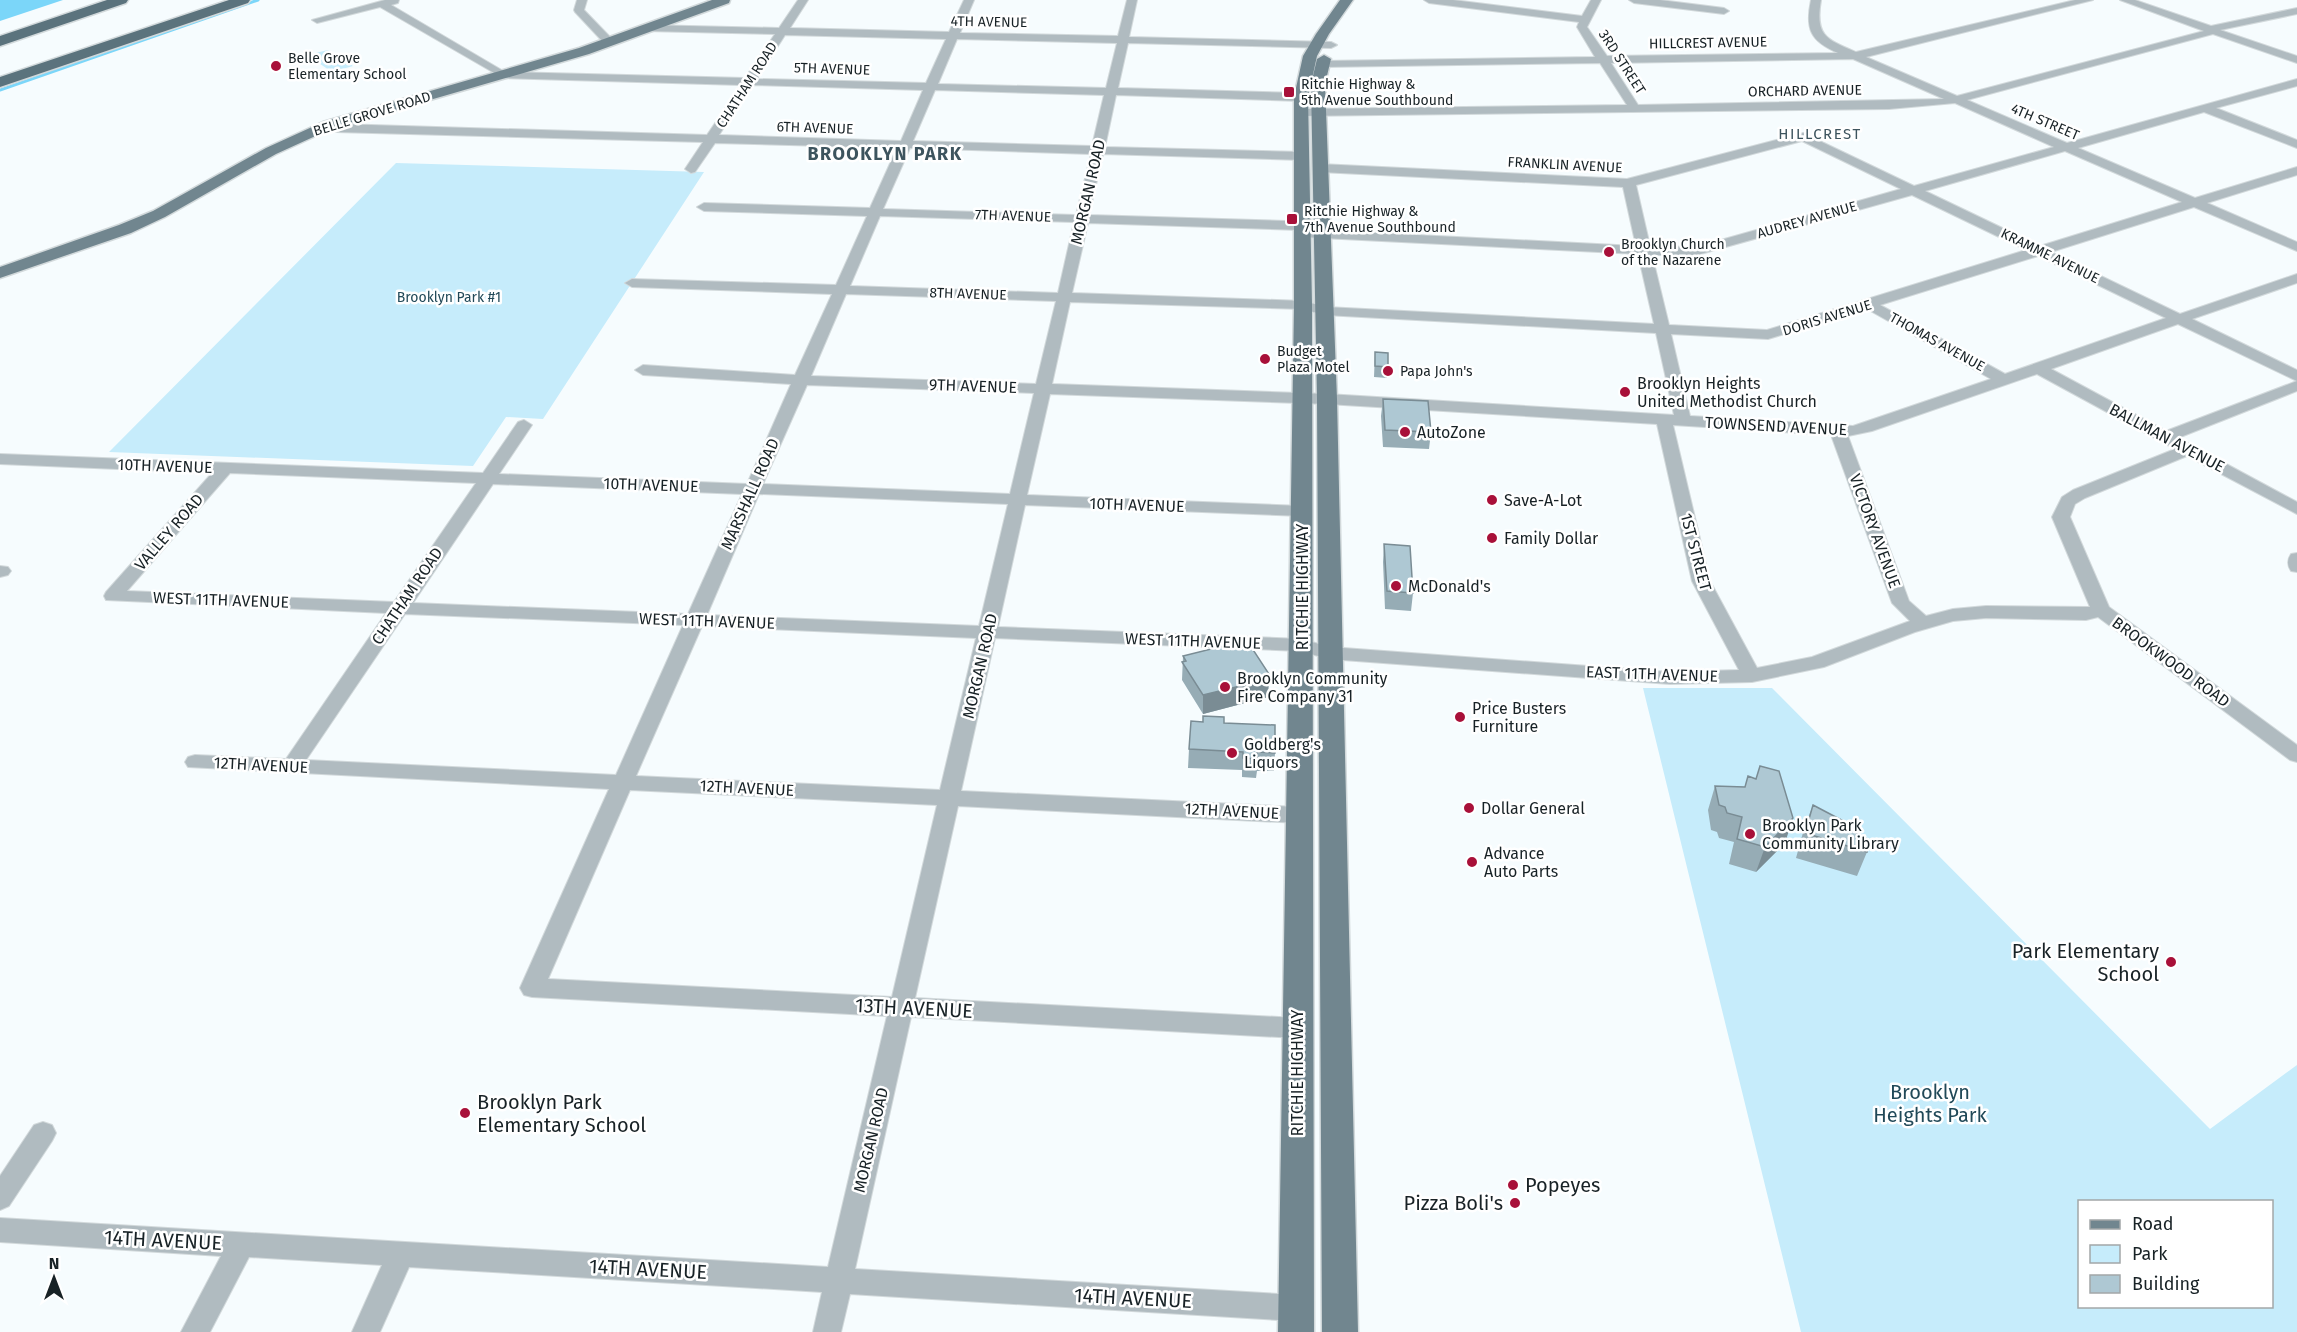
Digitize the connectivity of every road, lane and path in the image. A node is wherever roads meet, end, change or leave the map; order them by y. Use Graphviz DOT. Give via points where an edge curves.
graph roads {
  1 [pos="121,0"];
  2 [pos="219,0"];
  3 [pos="236,0"];
  4 [pos="243,0"];
  5 [pos="400,0"];
  6 [pos="582,0"];
  7 [pos="723,0"];
  8 [pos="803,0"];
  9 [pos="969,0"];
  10 [pos="1132,0"];
  11 [pos="1430,0"];
  12 [pos="1596,0"];
  13 [pos="1634,0"];
  14 [pos="1816,0"];
  15 [pos="2088,0"];
  16 [pos="2125,0"];
  17 [pos="382,4"];
  18 [pos="1353,4"];
  19 [pos="1724,11"];
  20 [pos="2297,11"];
  21 [pos="317,20"];
  22 [pos="1585,20"];
  23 [pos="646,28"];
  24 [pos="2212,30"];
  25 [pos="782,32"];
  26 [pos="953,36"];
  27 [pos="1123,40"];
  28 [pos="0,41"];
  29 [pos="609,42"];
  30 [pos="1314,45"];
  31 [pos="1331,45"];
  32 [pos="44,51"];
  33 [pos="1854,56"];
  34 [pos="1603,60"];
  35 [pos="2297,60"];
  36 [pos="1322,64"];
  37 [pos="0,67"];
  38 [pos="503,75"];
  39 [pos="0,82"];
  40 [pos="749,82"];
  41 [pos="2297,82"];
  42 [pos="930,87"];
  43 [pos="1112,92"];
  44 [pos="1301,97"];
  45 [pos="1955,99"];
  46 [pos="2204,108"];
  47 [pos="1635,109"];
  48 [pos="1301,113"];
  49 [pos="1319,113"];
  50 [pos="328,125"];
  51 [pos="1803,137"];
  52 [pos="711,140"];
  53 [pos="2297,144"];
  54 [pos="904,145"];
  55 [pos="2066,147"];
  56 [pos="1098,151"];
  57 [pos="1302,156"];
  58 [pos="1320,168"];
  59 [pos="691,169"];
  60 [pos="2297,171"];
  61 [pos="1629,183"];
  62 [pos="1913,190"];
  63 [pos="2195,203"];
  64 [pos="704,207"];
  65 [pos="875,212"];
  66 [pos="1083,218"];
  67 [pos="1302,229"];
  68 [pos="1323,230"];
  69 [pos="2297,247"];
  70 [pos="1644,250"];
  71 [pos="2040,252"];
  72 [pos="0,273"];
  73 [pos="2297,278"];
  74 [pos="632,283"];
  75 [pos="840,290"];
  76 [pos="1064,297"];
  77 [pos="1304,305"];
  78 [pos="1870,305"];
  79 [pos="1325,311"];
  80 [pos="2180,319"];
  81 [pos="1662,330"];
  82 [pos="2038,368"];
  83 [pos="643,370"];
  84 [pos="2297,376"];
  85 [pos="801,379"];
  86 [pos="2004,380"];
  87 [pos="2297,386"];
  88 [pos="1043,388"];
  89 [pos="1303,398"];
  90 [pos="1327,399"];
  91 [pos="1664,419"];
  92 [pos="1683,420"];
  93 [pos="524,425"];
  94 [pos="1838,430"];
  95 [pos="2165,437"];
  96 [pos="2188,450"];
  97 [pos="0,459"];
  98 [pos="225,468"];
  99 [pos="487,479"];
  100 [pos="752,489"];
  101 [pos="1018,500"];
  102 [pos="2297,509"];
  103 [pos="1302,511"];
  104 [pos="2297,558"];
  105 [pos="2297,567"];
  106 [pos="113,596"];
  107 [pos="399,608"];
  108 [pos="2101,610"];
  109 [pos="694,620"];
  110 [pos="1923,623"];
  111 [pos="987,632"];
  112 [pos="1315,650"];
  113 [pos="1752,676"];
  114 [pos="2297,755"];
  115 [pos="195,762"];
  116 [pos="291,767"];
  117 [pos="622,783"];
  118 [pos="950,798"];
  119 [pos="1299,815"];
  120 [pos="531,988"];
  121 [pos="902,1007"];
  122 [pos="1297,1029"];
  123 [pos="43,1133"];
  124 [pos="0,1198"];
  125 [pos="0,1230"];
  126 [pos="242,1244"];
  127 [pos="401,1254"];
  128 [pos="839,1280"];
  129 [pos="1296,1320"];
  130 [pos="195,1332"];
  131 [pos="366,1332"];
  132 [pos="827,1332"];
  133 [pos="1340,1332"];
  1 -- 28 [label="highway"];
  2 -- 32 [label="highway"];
  3 -- 37 [label="highway"];
  4 -- 39 [label="highway"];
  5 -- 17 [label="street"];
  6 -- 29 [label="street" via="579,10"];
  7 -- 23 [label="main road, BELLE GROVE ROAD"];
  8 -- 25 [label="street, CHATHAM ROAD"];
  9 -- 26 [label="street, MARSHALL ROAD"];
  10 -- 27 [label="street, MORGAN ROAD"];
  11 -- 22 [label="street"];
  12 -- 22 [label="street, 3RD STREET"];
  13 -- 19 [label="street"];
  14 -- 33 [label="street, 4TH STREET" via="1813,31"];
  15 -- 33 [label="street, HILLCREST AVENUE"];
  16 -- 24 [label="street"];
  17 -- 21 [label="street"];
  17 -- 38 [label="street, 5TH AVENUE"];
  18 -- 30 [label="main road, RITCHIE HIGHWAY"];
  18 -- 31 [label="main road, RITCHIE HIGHWAY"];
  20 -- 24 [label="street, ORCHARD AVENUE"];
  22 -- 34 [label="street, 3RD STREET" via="1582,27"];
  23 -- 25 [label="street, 4TH AVENUE"];
  23 -- 29 [label="main road, BELLE GROVE ROAD"];
  24 -- 35 [label="street"];
  24 -- 45 [label="street, ORCHARD AVENUE"];
  25 -- 26 [label="street, 4TH AVENUE"];
  25 -- 40 [label="street, CHATHAM ROAD"];
  26 -- 27 [label="street, 4TH AVENUE"];
  26 -- 42 [label="street, MARSHALL ROAD"];
  27 -- 30 [label="street, 4TH AVENUE"];
  27 -- 43 [label="street, MORGAN ROAD"];
  29 -- 38 [label="main road, BELLE GROVE ROAD"];
  30 -- 31 [label="street, 4TH AVENUE"];
  30 -- 44 [label="main road, RITCHIE HIGHWAY" via="1302,78"];
  31 -- 36 [label="main road, RITCHIE HIGHWAY"];
  33 -- 34 [label="street, HILLCREST AVENUE"];
  33 -- 45 [label="street, 4TH STREET"];
  34 -- 36 [label="street, HILLCREST AVENUE"];
  34 -- 47 [label="street, 3RD STREET"];
  36 -- 49 [label="main road, RITCHIE HIGHWAY"];
  38 -- 40 [label="street, 5TH AVENUE"];
  38 -- 50 [label="main road, BELLE GROVE ROAD"];
  40 -- 42 [label="street, 5TH AVENUE"];
  40 -- 52 [label="street, CHATHAM ROAD"];
  41 -- 46 [label="street, AUDREY AVENUE"];
  42 -- 43 [label="street, 5TH AVENUE"];
  42 -- 54 [label="street, MARSHALL ROAD"];
  43 -- 44 [label="street, 5TH AVENUE"];
  43 -- 56 [label="street, MORGAN ROAD"];
  44 -- 48 [label="main road, RITCHIE HIGHWAY"];
  45 -- 47 [label="street, ORCHARD AVENUE" via="1889,105"];
  45 -- 55 [label="street, 4TH STREET"];
  46 -- 53 [label="street"];
  46 -- 55 [label="street, AUDREY AVENUE"];
  47 -- 49 [label="street, ORCHARD AVENUE"];
  48 -- 49 [label="street, ORCHARD AVENUE"];
  48 -- 57 [label="main road, RITCHIE HIGHWAY"];
  49 -- 58 [label="main road, RITCHIE HIGHWAY"];
  50 -- 52 [label="street, 6TH AVENUE"];
  50 -- 72 [label="main road, BELLE GROVE ROAD" via="125,229"];
  51 -- 61 [label="street, FRANKLIN AVENUE"];
  51 -- 62 [label="street, KRAMME AVENUE"];
  52 -- 54 [label="street, 6TH AVENUE"];
  52 -- 59 [label="street, CHATHAM ROAD"];
  54 -- 56 [label="street, 6TH AVENUE"];
  54 -- 65 [label="street, MARSHALL ROAD"];
  55 -- 62 [label="street, AUDREY AVENUE"];
  55 -- 63 [label="street, 4TH STREET"];
  56 -- 57 [label="street, 6TH AVENUE"];
  56 -- 66 [label="street, MORGAN ROAD"];
  57 -- 67 [label="main road, RITCHIE HIGHWAY"];
  58 -- 61 [label="street, FRANKLIN AVENUE"];
  58 -- 68 [label="main road, RITCHIE HIGHWAY"];
  60 -- 63 [label="street, DORIS AVENUE"];
  61 -- 70 [label="street"];
  62 -- 70 [label="street, AUDREY AVENUE" via="1705,249"];
  62 -- 71 [label="street, KRAMME AVENUE"];
  63 -- 69 [label="street, 4TH STREET"];
  63 -- 71 [label="street, DORIS AVENUE"];
  64 -- 65 [label="street, 7TH AVENUE"];
  65 -- 66 [label="street, 7TH AVENUE"];
  65 -- 75 [label="street, MARSHALL ROAD"];
  66 -- 67 [label="street, 7TH AVENUE"];
  66 -- 76 [label="street, MORGAN ROAD"];
  67 -- 68 [label="street, AUDREY AVENUE"];
  67 -- 77 [label="main road, RITCHIE HIGHWAY"];
  68 -- 70 [label="street, AUDREY AVENUE"];
  68 -- 79 [label="main road, RITCHIE HIGHWAY"];
  70 -- 81 [label="street"];
  71 -- 78 [label="street, DORIS AVENUE"];
  71 -- 80 [label="street, KRAMME AVENUE"];
  73 -- 80 [label="street, TOWNSEND AVENUE"];
  74 -- 75 [label="street, 8TH AVENUE"];
  75 -- 76 [label="street, 8TH AVENUE"];
  75 -- 85 [label="street, MARSHALL ROAD"];
  76 -- 77 [label="street, 8TH AVENUE"];
  76 -- 88 [label="street, MORGAN ROAD"];
  77 -- 79 [label="street, DORIS AVENUE"];
  77 -- 89 [label="main road, RITCHIE HIGHWAY"];
  78 -- 81 [label="street, DORIS AVENUE" via="1768,335"];
  78 -- 86 [label="street, THOMAS AVENUE"];
  79 -- 81 [label="street, DORIS AVENUE"];
  79 -- 90 [label="main road, RITCHIE HIGHWAY"];
  80 -- 82 [label="street, TOWNSEND AVENUE"];
  80 -- 84 [label="street, KRAMME AVENUE"];
  81 -- 92 [label="street"];
  82 -- 86 [label="street, TOWNSEND AVENUE"];
  82 -- 95 [label="street, BALLMAN AVENUE"];
  83 -- 85 [label="street, 9TH AVENUE"];
  85 -- 88 [label="street, 9TH AVENUE"];
  85 -- 100 [label="street, MARSHALL ROAD"];
  86 -- 94 [label="street, TOWNSEND AVENUE" via="1866,428"];
  87 -- 95 [label="street"];
  88 -- 89 [label="street, 9TH AVENUE"];
  88 -- 101 [label="street, MORGAN ROAD"];
  89 -- 90 [label="street, TOWNSEND AVENUE"];
  89 -- 103 [label="main road, RITCHIE HIGHWAY"];
  90 -- 91 [label="street, TOWNSEND AVENUE"];
  90 -- 112 [label="main road, RITCHIE HIGHWAY"];
  91 -- 92 [label="street, TOWNSEND AVENUE"];
  91 -- 113 [label="street, 1ST STREET" via="1701,581"];
  92 -- 94 [label="street, TOWNSEND AVENUE"];
  93 -- 99 [label="street, CHATHAM ROAD"];
  94 -- 110 [label="street, VICTORY AVENUE" via="1901,603"];
  95 -- 96 [label="street, BALLMAN AVENUE"];
  96 -- 102 [label="street, BALLMAN AVENUE"];
  96 -- 108 [label="street, BROOKWOOD ROAD" via="2079,494 2063,508 2061,518"];
  97 -- 98 [label="street, 10TH AVENUE"];
  98 -- 99 [label="street, 10TH AVENUE"];
  98 -- 106 [label="street, VALLEY ROAD"];
  99 -- 100 [label="street, 10TH AVENUE"];
  99 -- 107 [label="street, CHATHAM ROAD"];
  100 -- 101 [label="street, 10TH AVENUE"];
  100 -- 109 [label="street, MARSHALL ROAD"];
  101 -- 103 [label="street, 10TH AVENUE"];
  101 -- 111 [label="street, MORGAN ROAD"];
  103 -- 112 [label="main road, RITCHIE HIGHWAY"];
  104 -- 105 [label="street"];
  106 -- 107 [label="street, WEST 11TH AVENUE"];
  107 -- 109 [label="street, WEST 11TH AVENUE"];
  107 -- 116 [label="street, CHATHAM ROAD"];
  108 -- 110 [label="street, EAST 11TH AVENUE" via="2068,615 1971,613"];
  108 -- 114 [label="street, BROOKWOOD ROAD"];
  109 -- 111 [label="street, WEST 11TH AVENUE"];
  109 -- 117 [label="street, MARSHALL ROAD"];
  110 -- 113 [label="street, EAST 11TH AVENUE" via="1836,656"];
  111 -- 112 [label="street, WEST 11TH AVENUE"];
  111 -- 118 [label="street, MORGAN ROAD"];
  112 -- 113 [label="street, EAST 11TH AVENUE" via="1670,678"];
  112 -- 119 [label="main road, RITCHIE HIGHWAY"];
  112 -- 133 [label="main road, RITCHIE HIGHWAY"];
  115 -- 116 [label="street, 12TH AVENUE"];
  116 -- 117 [label="street, 12TH AVENUE"];
  117 -- 118 [label="street, 12TH AVENUE"];
  117 -- 120 [label="street, MARSHALL ROAD"];
  118 -- 119 [label="street, 12TH AVENUE"];
  118 -- 121 [label="street, MORGAN ROAD"];
  119 -- 122 [label="main road, RITCHIE HIGHWAY"];
  120 -- 121 [label="street, 13TH AVENUE"];
  121 -- 122 [label="street, 13TH AVENUE"];
  121 -- 128 [label="street, MORGAN ROAD"];
  122 -- 129 [label="main road, RITCHIE HIGHWAY"];
  123 -- 124 [label="street"];
  125 -- 126 [label="street, 14TH AVENUE"];
  126 -- 127 [label="street, 14TH AVENUE"];
  126 -- 130 [label="street"];
  127 -- 128 [label="street, 14TH AVENUE"];
  127 -- 131 [label="street"];
  128 -- 129 [label="street, 14TH AVENUE"];
  128 -- 132 [label="street, MORGAN ROAD"];
}
